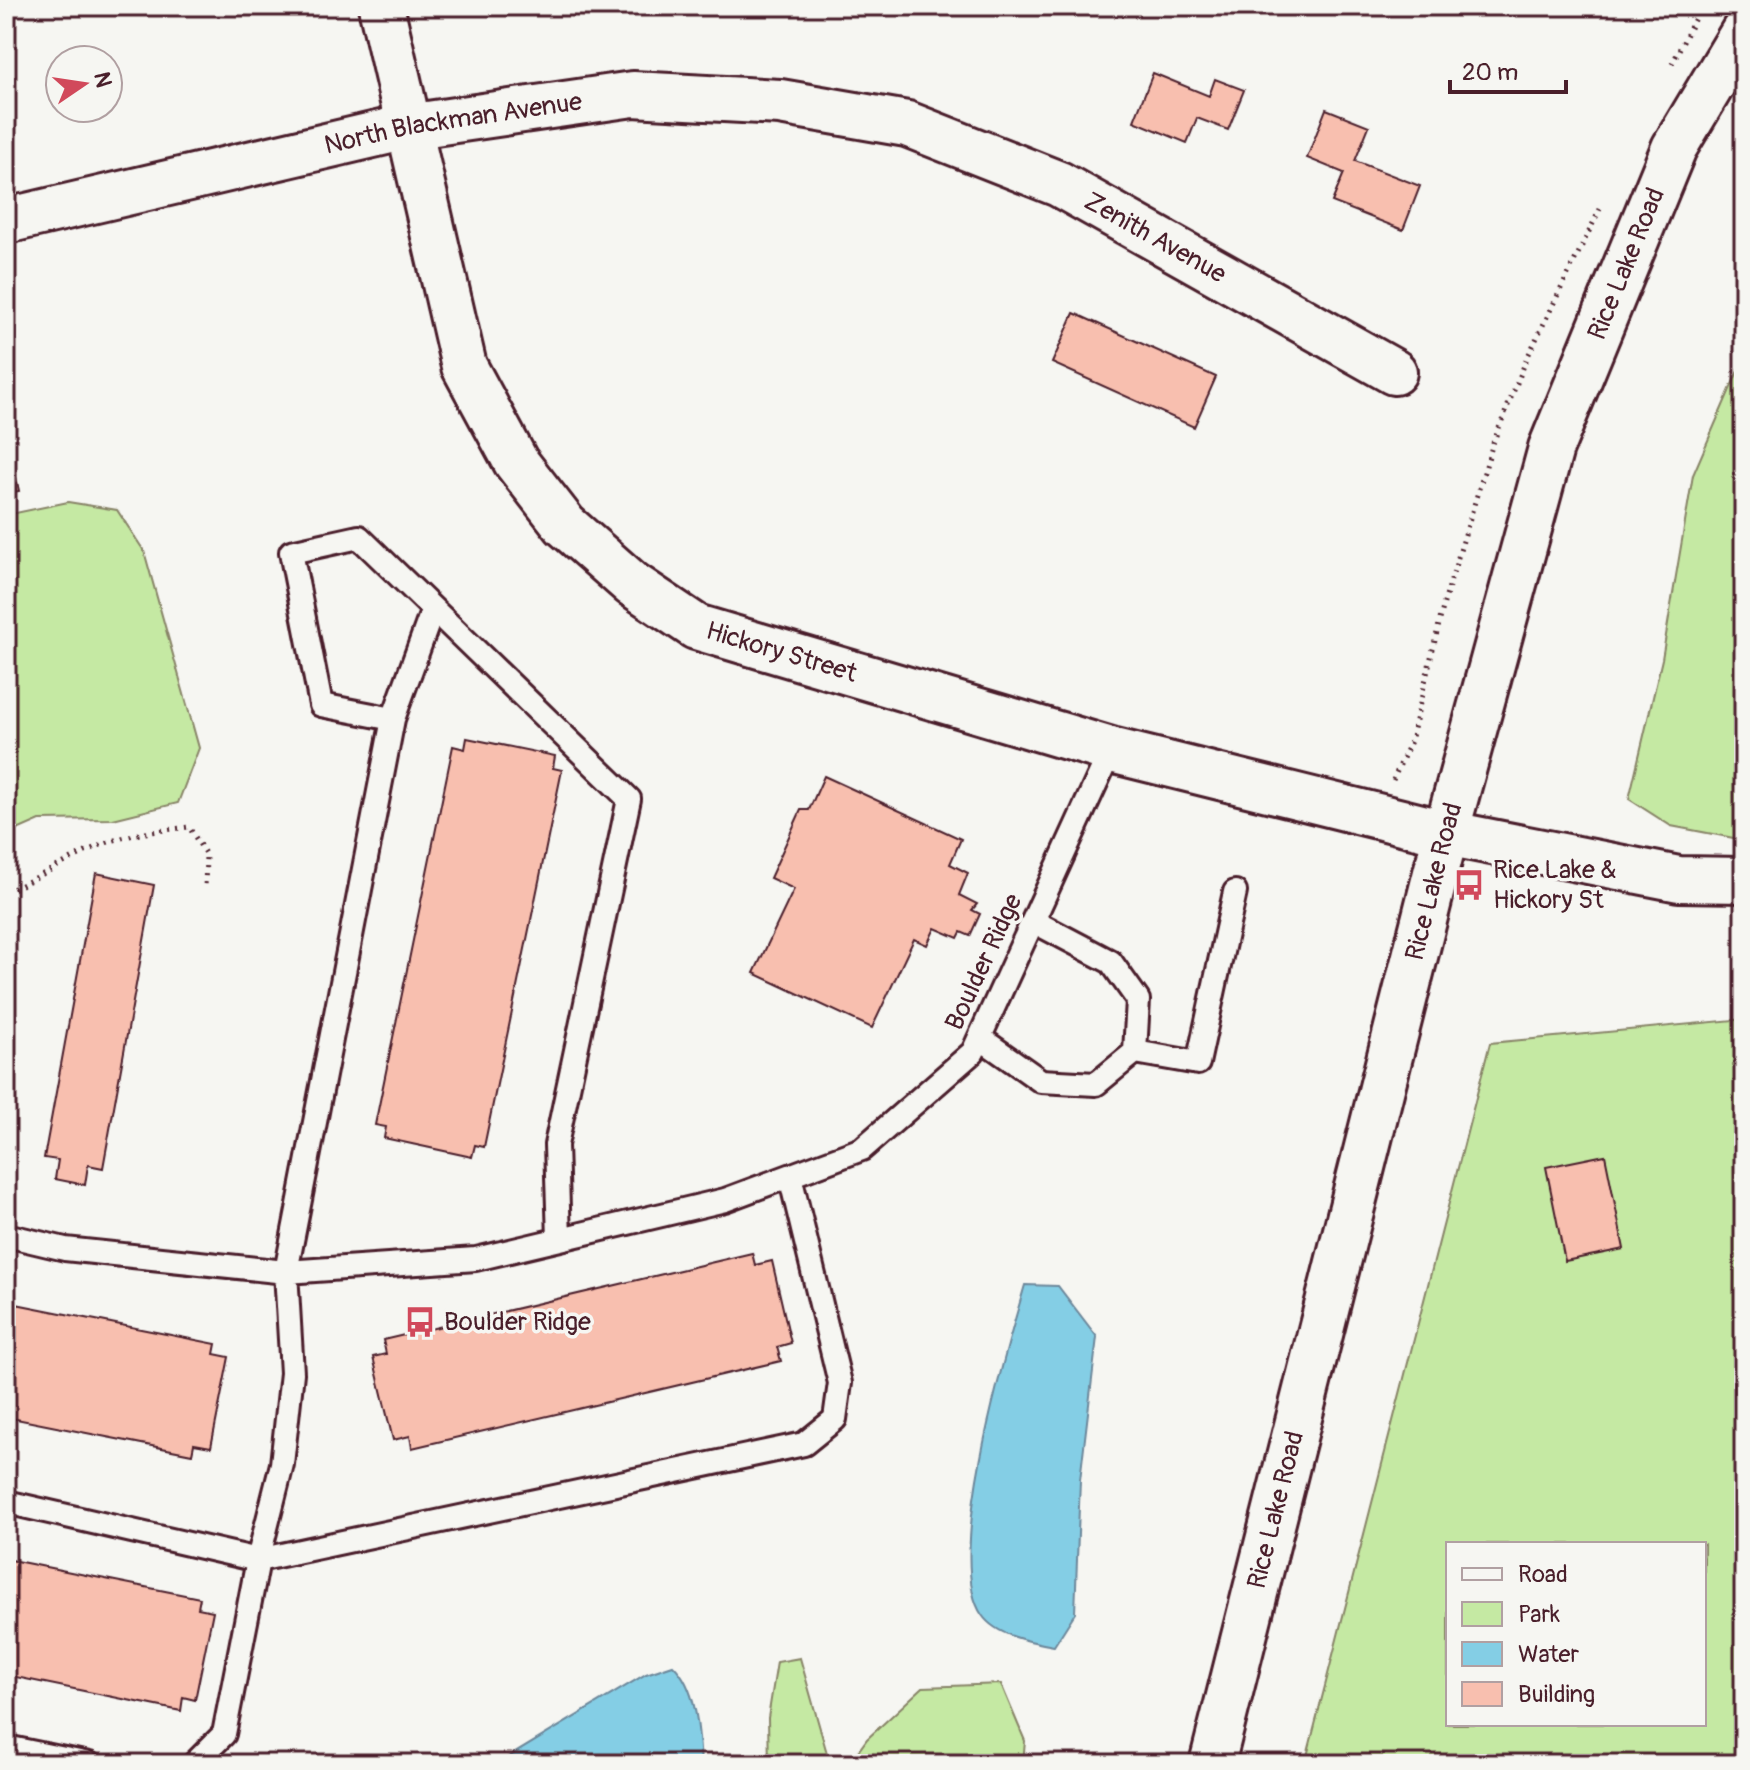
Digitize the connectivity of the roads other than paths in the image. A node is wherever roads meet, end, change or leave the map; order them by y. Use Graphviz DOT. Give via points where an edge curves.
graph roads {
  1 [pos="381,6"];
  2 [pos="1744,31"];
  3 [pos="907,124"];
  4 [pos="407,127"];
  5 [pos="6,221"];
  6 [pos="1394,372"];
  7 [pos="433,609"];
  8 [pos="393,719"];
  9 [pos="1111,750"];
  10 [pos="1446,833"];
  11 [pos="1744,880"];
  12 [pos="1047,892"];
  13 [pos="1235,892"];
  14 [pos="1033,921"];
  15 [pos="1064,937"];
  16 [pos="980,1038"];
  17 [pos="1135,1052"];
  18 [pos="790,1176"];
  19 [pos="6,1235"];
  20 [pos="559,1239"];
  21 [pos="286,1272"];
  22 [pos="6,1502"];
  23 [pos="258,1560"];
  24 [pos="6,1747"];
  25 [pos="89,1764"];
  26 [pos="194,1764"];
  27 [pos="1212,1764"];
  1 -- 4 [label="street, Hickory Street"];
  2 -- 10 [label="street, Rice Lake Road" via="1674,148 1551,448"];
  3 -- 4 [label="street, North Blackman Avenue" via="780,102 633,94"];
  3 -- 6 [label="street, Zenith Avenue" via="1059,184"];
  4 -- 5 [label="street, North Blackman Avenue"];
  4 -- 9 [label="street, Hickory Street" via="464,366 516,462 565,525 632,584 696,627"];
  7 -- 8 [label="lane"];
  7 -- 8 [label="lane" via="359,537 291,552 321,705"];
  7 -- 20 [label="lane" via="629,799 556,1145"];
  8 -- 21 [label="lane"];
  9 -- 10 [label="street, Hickory Street"];
  9 -- 12 [label="lane, Boulder Ridge"];
  10 -- 11 [label="street, Hickory Street" via="1679,879"];
  10 -- 27 [label="street, Rice Lake Road"];
  12 -- 14 [label="lane, Boulder Ridge"];
  12 -- 15 [label="lane"];
  13 -- 17 [label="lane" via="1198,1063"];
  14 -- 15 [label="lane"];
  14 -- 16 [label="lane, Boulder Ridge"];
  15 -- 17 [label="lane" via="1111,962 1138,1000"];
  16 -- 17 [label="lane" via="1041,1081 1096,1084"];
  16 -- 18 [label="lane, Boulder Ridge" via="973,1052 862,1149"];
  18 -- 20 [label="lane, Boulder Ridge" via="725,1200"];
  18 -- 23 [label="lane" via="840,1383 835,1419 804,1444"];
  19 -- 21 [label="lane, Boulder Ridge" via="65,1249"];
  20 -- 21 [label="lane, Boulder Ridge" via="476,1259"];
  21 -- 23 [label="lane" via="292,1373 282,1464"];
  22 -- 23 [label="lane"];
  23 -- 26 [label="lane" via="224,1734"];
  24 -- 25 [label="lane"];
}
